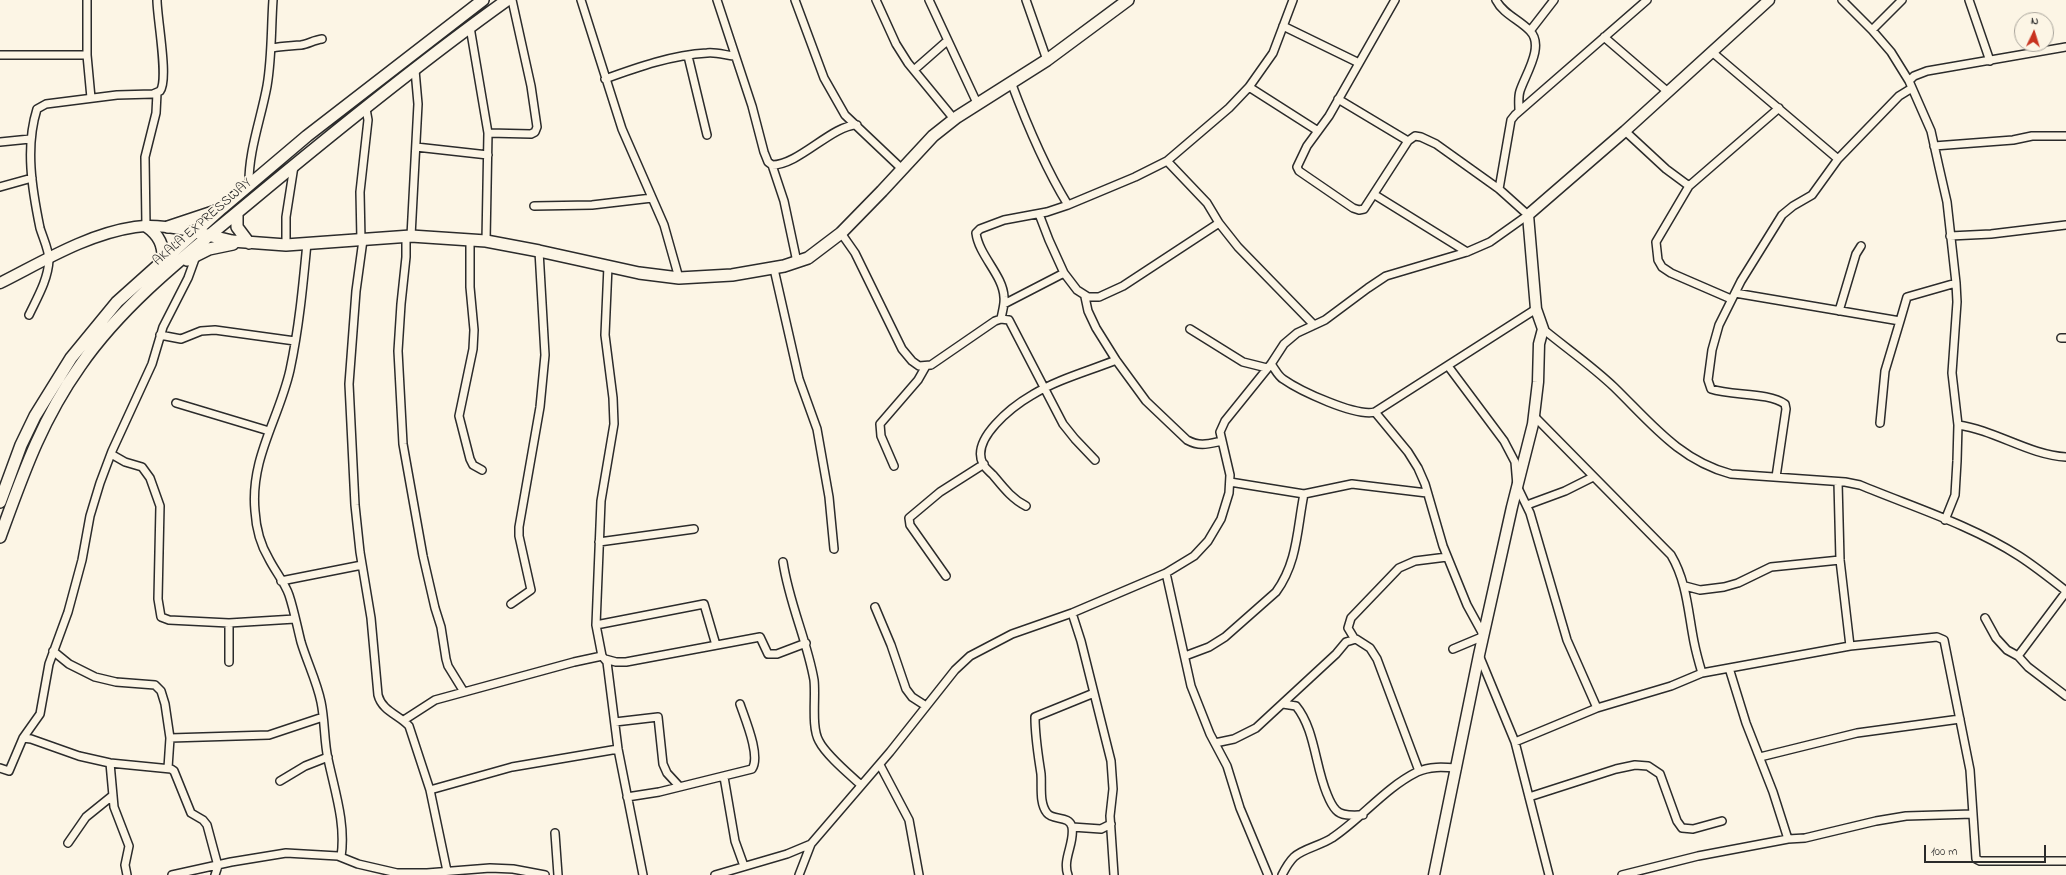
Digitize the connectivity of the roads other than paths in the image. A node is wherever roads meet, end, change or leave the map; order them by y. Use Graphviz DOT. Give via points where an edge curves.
graph roads {
  1 [pos="87,0"];
  2 [pos="157,0"];
  3 [pos="273,0"];
  4 [pos="483,0"];
  5 [pos="507,0"];
  6 [pos="512,0"];
  7 [pos="581,0"];
  8 [pos="717,0"];
  9 [pos="795,0"];
  10 [pos="876,0"];
  11 [pos="929,0"];
  12 [pos="1026,0"];
  13 [pos="1128,0"];
  14 [pos="1293,0"];
  15 [pos="1395,0"];
  16 [pos="1496,0"];
  17 [pos="1554,0"];
  18 [pos="1647,0"];
  19 [pos="1769,0"];
  20 [pos="1842,0"];
  21 [pos="1902,0"];
  22 [pos="1969,0"];
  23 [pos="1283,26"];
  24 [pos="470,27"];
  25 [pos="1872,30"];
  26 [pos="1530,31"];
  27 [pos="1604,37"];
  28 [pos="322,39"];
  29 [pos="947,41"];
  30 [pos="2066,47"];
  31 [pos="272,48"];
  32 [pos="1712,52"];
  33 [pos="0,55"];
  34 [pos="87,55"];
  35 [pos="688,56"];
  36 [pos="734,56"];
  37 [pos="1047,60"];
  38 [pos="1990,61"];
  39 [pos="1359,63"];
  40 [pos="415,70"];
  41 [pos="914,70"];
  42 [pos="605,79"];
  43 [pos="1011,82"];
  44 [pos="1910,84"];
  45 [pos="1249,88"];
  46 [pos="1668,92"];
  47 [pos="157,93"];
  48 [pos="91,98"];
  49 [pos="1338,99"];
  50 [pos="977,102"];
  51 [pos="1779,108"];
  52 [pos="366,109"];
  53 [pos="1519,110"];
  54 [pos="954,119"];
  55 [pos="857,125"];
  56 [pos="1318,131"];
  57 [pos="1625,131"];
  58 [pos="488,133"];
  59 [pos="707,135"];
  60 [pos="2066,136"];
  61 [pos="30,139"];
  62 [pos="1408,141"];
  63 [pos="0,142"];
  64 [pos="1934,146"];
  65 [pos="416,147"];
  66 [pos="488,155"];
  67 [pos="1838,159"];
  68 [pos="1167,161"];
  69 [pos="772,165"];
  70 [pos="294,166"];
  71 [pos="902,169"];
  72 [pos="32,178"];
  73 [pos="249,186"];
  74 [pos="1689,186"];
  75 [pos="0,187"];
  76 [pos="1499,189"];
  77 [pos="1374,195"];
  78 [pos="652,198"];
  79 [pos="1068,204"];
  80 [pos="534,206"];
  81 [pos="222,208"];
  82 [pos="237,213"];
  83 [pos="1039,214"];
  84 [pos="1528,215"];
  85 [pos="1219,223"];
  86 [pos="2066,225"];
  87 [pos="146,226"];
  88 [pos="168,227"];
  89 [pos="195,232"];
  90 [pos="841,233"];
  91 [pos="209,236"];
  92 [pos="1950,236"];
  93 [pos="409,237"];
  94 [pos="362,240"];
  95 [pos="470,240"];
  96 [pos="486,241"];
  97 [pos="250,243"];
  98 [pos="307,243"];
  99 [pos="286,245"];
  100 [pos="1861,246"];
  101 [pos="539,250"];
  102 [pos="1467,252"];
  103 [pos="196,256"];
  104 [pos="49,259"];
  105 [pos="163,262"];
  106 [pos="797,262"];
  107 [pos="608,266"];
  108 [pos="174,267"];
  109 [pos="774,269"];
  110 [pos="1064,273"];
  111 [pos="678,278"];
  112 [pos="0,283"];
  113 [pos="1956,283"];
  114 [pos="1733,296"];
  115 [pos="1085,297"];
  116 [pos="1004,304"];
  117 [pos="1536,309"];
  118 [pos="1839,311"];
  119 [pos="29,315"];
  120 [pos="1001,319"];
  121 [pos="1900,321"];
  122 [pos="1314,325"];
  123 [pos="1190,329"];
  124 [pos="1543,329"];
  125 [pos="160,335"];
  126 [pos="295,341"];
  127 [pos="1116,360"];
  128 [pos="926,366"];
  129 [pos="1269,366"];
  130 [pos="1448,366"];
  131 [pos="1044,388"];
  132 [pos="176,403"];
  133 [pos="1375,412"];
  134 [pos="1534,416"];
  135 [pos="1880,423"];
  136 [pos="1958,425"];
  137 [pos="269,431"];
  138 [pos="1222,441"];
  139 [pos="111,454"];
  140 [pos="2066,457"];
  141 [pos="1095,460"];
  142 [pos="984,464"];
  143 [pos="894,466"];
  144 [pos="482,470"];
  145 [pos="1593,478"];
  146 [pos="1776,478"];
  147 [pos="1230,482"];
  148 [pos="1838,482"];
  149 [pos="1517,486"];
  150 [pos="1427,492"];
  151 [pos="1304,494"];
  152 [pos="1,495"];
  153 [pos="14,497"];
  154 [pos="1527,504"];
  155 [pos="1026,506"];
  156 [pos="1945,520"];
  157 [pos="694,529"];
  158 [pos="0,536"];
  159 [pos="599,542"];
  160 [pos="834,549"];
  161 [pos="1447,557"];
  162 [pos="1840,560"];
  163 [pos="783,562"];
  164 [pos="362,565"];
  165 [pos="1166,573"];
  166 [pos="946,576"];
  167 [pos="281,581"];
  168 [pos="1685,586"];
  169 [pos="2066,592"];
  170 [pos="511,604"];
  171 [pos="875,607"];
  172 [pos="1072,613"];
  173 [pos="295,618"];
  174 [pos="1985,618"];
  175 [pos="229,623"];
  176 [pos="596,625"];
  177 [pos="1484,636"];
  178 [pos="1354,638"];
  179 [pos="806,643"];
  180 [pos="716,646"];
  181 [pos="1850,646"];
  182 [pos="1453,649"];
  183 [pos="53,651"];
  184 [pos="1479,655"];
  185 [pos="1185,656"];
  186 [pos="2018,656"];
  187 [pos="604,657"];
  188 [pos="229,662"];
  189 [pos="1729,668"];
  190 [pos="1702,673"];
  191 [pos="464,692"];
  192 [pos="1094,693"];
  193 [pos="2066,696"];
  194 [pos="740,704"];
  195 [pos="1283,704"];
  196 [pos="926,706"];
  197 [pos="1597,708"];
  198 [pos="323,717"];
  199 [pos="1960,719"];
  200 [pos="404,720"];
  201 [pos="615,722"];
  202 [pos="23,738"];
  203 [pos="170,738"];
  204 [pos="1515,742"];
  205 [pos="1215,743"];
  206 [pos="618,749"];
  207 [pos="1760,756"];
  208 [pos="328,757"];
  209 [pos="110,763"];
  210 [pos="880,765"];
  211 [pos="0,768"];
  212 [pos="168,768"];
  213 [pos="1457,768"];
  214 [pos="1419,771"];
  215 [pos="724,777"];
  216 [pos="280,781"];
  217 [pos="861,785"];
  218 [pos="679,786"];
  219 [pos="430,790"];
  220 [pos="112,796"];
  221 [pos="627,797"];
  222 [pos="1529,797"];
  223 [pos="1973,814"];
  224 [pos="1363,815"];
  225 [pos="1722,821"];
  226 [pos="1111,824"];
  227 [pos="1072,827"];
  228 [pos="555,833"];
  229 [pos="1788,839"];
  230 [pos="68,843"];
  231 [pos="811,844"];
  232 [pos="341,857"];
  233 [pos="2066,861"];
  234 [pos="218,866"];
  235 [pos="744,866"];
  236 [pos="447,871"];
  237 [pos="531,874"];
  238 [pos="127,875"];
  239 [pos="172,875"];
  240 [pos="215,875"];
  241 [pos="545,875"];
  242 [pos="558,875"];
  243 [pos="643,875"];
  244 [pos="715,875"];
  245 [pos="799,875"];
  246 [pos="919,875"];
  247 [pos="1068,875"];
  248 [pos="1114,875"];
  249 [pos="1268,875"];
  250 [pos="1282,875"];
  251 [pos="1434,875"];
  252 [pos="1549,875"];
  253 [pos="1622,875"];
  1 -- 34 [label="street"];
  2 -- 47 [label="street" via="164,73 163,88"];
  3 -- 31 [label="street" via="270,35"];
  4 -- 73 [label="main road, AKALA EXPRESSWAY" via="307,136"];
  5 -- 24 [label="main road, AKALA EXPRESSWAY"];
  6 -- 58 [label="street" via="531,86 537,127 531,134"];
  7 -- 42 [label="street"];
  8 -- 36 [label="street"];
  9 -- 55 [label="street" via="824,78 845,115"];
  10 -- 41 [label="street" via="896,44"];
  11 -- 29 [label="street"];
  12 -- 37 [label="street"];
  13 -- 37 [label="main road"];
  14 -- 23 [label="street"];
  15 -- 39 [label="street"];
  16 -- 26 [label="street"];
  17 -- 26 [label="street"];
  18 -- 27 [label="street"];
  19 -- 32 [label="street"];
  20 -- 25 [label="street"];
  21 -- 25 [label="street"];
  22 -- 38 [label="street"];
  23 -- 39 [label="street"];
  23 -- 45 [label="street" via="1273,53"];
  24 -- 40 [label="main road, AKALA EXPRESSWAY"];
  24 -- 58 [label="street"];
  25 -- 44 [label="street" via="1891,52"];
  26 -- 53 [label="street" via="1534,38 1534,54 1519,93"];
  27 -- 46 [label="street"];
  27 -- 53 [label="street"];
  28 -- 31 [label="street" via="302,45"];
  29 -- 41 [label="street"];
  29 -- 50 [label="street"];
  30 -- 38 [label="street"];
  31 -- 73 [label="street" via="262,115 250,159"];
  32 -- 46 [label="street"];
  32 -- 51 [label="street"];
  33 -- 34 [label="street"];
  34 -- 48 [label="street"];
  35 -- 36 [label="street" via="708,52"];
  35 -- 42 [label="street" via="637,67"];
  35 -- 59 [label="street"];
  36 -- 69 [label="street" via="752,106 764,152"];
  37 -- 43 [label="main road"];
  38 -- 44 [label="street" via="1927,71 1914,76"];
  39 -- 49 [label="street"];
  40 -- 52 [label="main road, AKALA EXPRESSWAY"];
  40 -- 65 [label="street" via="418,104"];
  41 -- 54 [label="street"];
  42 -- 78 [label="street" via="622,129"];
  43 -- 50 [label="main road"];
  43 -- 79 [label="street" via="1028,128 1054,182"];
  44 -- 64 [label="street" via="1931,131"];
  44 -- 67 [label="street"];
  45 -- 56 [label="street"];
  45 -- 68 [label="street"];
  46 -- 57 [label="street"];
  47 -- 48 [label="street"];
  47 -- 87 [label="street" via="156,112 145,157"];
  48 -- 61 [label="street" via="40,106 35,113"];
  49 -- 56 [label="street"];
  49 -- 62 [label="street"];
  50 -- 54 [label="main road"];
  51 -- 67 [label="street"];
  51 -- 74 [label="street"];
  52 -- 70 [label="main road, AKALA EXPRESSWAY"];
  52 -- 94 [label="street" via="368,120 360,192"];
  53 -- 76 [label="street" via="1511,120"];
  54 -- 71 [label="main road" via="933,136"];
  55 -- 69 [label="street" via="835,134 788,161"];
  55 -- 71 [label="street"];
  56 -- 77 [label="street" via="1297,167 1299,171 1359,210 1364,209"];
  57 -- 74 [label="street" via="1666,169"];
  57 -- 84 [label="street"];
  58 -- 66 [label="street"];
  60 -- 64 [label="street" via="2032,136 1992,143"];
  61 -- 63 [label="street"];
  61 -- 72 [label="street"];
  62 -- 76 [label="street" via="1415,136 1429,140"];
  62 -- 77 [label="street"];
  64 -- 92 [label="street" via="1947,202"];
  65 -- 66 [label="street"];
  65 -- 93 [label="street"];
  66 -- 96 [label="street"];
  67 -- 114 [label="street" via="1812,195 1782,215"];
  68 -- 79 [label="street"];
  68 -- 85 [label="street" via="1207,203"];
  69 -- 106 [label="street" via="784,201"];
  70 -- 82 [label="main road, AKALA EXPRESSWAY"];
  70 -- 99 [label="street" via="286,217"];
  71 -- 90 [label="main road"];
  72 -- 75 [label="street"];
  72 -- 104 [label="street" via="40,228"];
  73 -- 81 [label="main road, AKALA EXPRESSWAY"];
  74 -- 114 [label="street" via="1656,242 1658,260 1662,267 1671,273"];
  76 -- 84 [label="street"];
  77 -- 102 [label="street"];
  78 -- 80 [label="street" via="592,205"];
  78 -- 111 [label="street" via="664,225"];
  79 -- 83 [label="street"];
  81 -- 88 [label="main road"];
  81 -- 89 [label="main road, AKALA EXPRESSWAY"];
  82 -- 91 [label="main road, AKALA EXPRESSWAY"];
  82 -- 97 [label="main road" via="237,227"];
  83 -- 110 [label="street"];
  83 -- 116 [label="street" via="1004,220 976,233 982,251 1004,292"];
  84 -- 102 [label="street" via="1490,242"];
  84 -- 117 [label="street"];
  85 -- 115 [label="street" via="1123,286 1099,297"];
  85 -- 122 [label="street" via="1238,248"];
  86 -- 92 [label="street"];
  87 -- 88 [label="street"];
  87 -- 104 [label="street" via="87,241"];
  87 -- 105 [label="main road" via="159,238 164,251"];
  88 -- 89 [label="street"];
  89 -- 91 [label="main road"];
  89 -- 105 [label="main road, AKALA EXPRESSWAY"];
  90 -- 106 [label="main road" via="808,258"];
  90 -- 128 [label="street" via="855,253 902,349 918,366"];
  91 -- 97 [label="main road"];
  91 -- 108 [label="main road, AKALA EXPRESSWAY"];
  92 -- 113 [label="street"];
  93 -- 94 [label="main road"];
  93 -- 95 [label="main road"];
  93 -- 191 [label="street" via="398,350 403,444 424,563 442,627 446,659"];
  94 -- 98 [label="main road"];
  94 -- 164 [label="street" via="349,384 355,505"];
  95 -- 96 [label="main road"];
  95 -- 144 [label="street" via="470,287 474,330 460,416 470,459 473,465"];
  96 -- 101 [label="main road"];
  97 -- 99 [label="main road"];
  97 -- 103 [label="main road" via="224,245"];
  98 -- 99 [label="main road"];
  98 -- 126 [label="street"];
  100 -- 118 [label="street" via="1856,254"];
  101 -- 107 [label="main road"];
  101 -- 170 [label="street" via="545,355 540,407 519,527 531,590"];
  102 -- 122 [label="street" via="1386,276 1325,320"];
  103 -- 108 [label="main road"];
  103 -- 125 [label="street"];
  104 -- 112 [label="street"];
  104 -- 119 [label="street" via="45,280"];
  105 -- 152 [label="main road, AKALA EXPRESSWAY" via="117,302 71,358 32,421"];
  106 -- 109 [label="main road"];
  107 -- 111 [label="main road"];
  107 -- 159 [label="street" via="605,335 614,424 603,480"];
  108 -- 153 [label="main road, AKALA EXPRESSWAY" via="125,310 80,365 42,427"];
  109 -- 111 [label="main road" via="732,275"];
  109 -- 160 [label="street" via="798,379 817,429 829,497"];
  110 -- 115 [label="street"];
  110 -- 116 [label="street"];
  113 -- 121 [label="street" via="1907,297"];
  113 -- 136 [label="street" via="1952,373"];
  114 -- 118 [label="street"];
  114 -- 146 [label="street" via="1719,325 1712,350 1709,386 1721,392 1772,399 1785,404"];
  115 -- 127 [label="street" via="1096,328"];
  116 -- 120 [label="street"];
  117 -- 124 [label="street"];
  117 -- 130 [label="street"];
  118 -- 121 [label="street"];
  120 -- 128 [label="street" via="984,328 938,362"];
  120 -- 131 [label="street" via="1009,320"];
  121 -- 135 [label="street" via="1886,371"];
  122 -- 129 [label="street" via="1296,333 1284,344"];
  123 -- 129 [label="street" via="1242,362"];
  124 -- 134 [label="street" via="1538,344 1538,382"];
  124 -- 146 [label="street" via="1613,386 1667,440 1690,457 1713,469 1731,474"];
  125 -- 126 [label="street" via="181,339 201,331 215,330"];
  125 -- 139 [label="street" via="152,364"];
  126 -- 137 [label="street" via="282,398"];
  127 -- 131 [label="street"];
  127 -- 138 [label="street" via="1146,401 1187,440 1201,446"];
  128 -- 143 [label="street" via="914,386 880,424"];
  129 -- 133 [label="street" via="1282,378 1342,408 1368,414"];
  129 -- 138 [label="street" via="1225,421 1220,432"];
  130 -- 133 [label="street"];
  130 -- 149 [label="street" via="1504,441 1515,462"];
  131 -- 141 [label="street" via="1063,424"];
  131 -- 142 [label="street" via="1015,407 990,431 982,444"];
  132 -- 137 [label="street"];
  133 -- 150 [label="street" via="1408,452 1418,468"];
  134 -- 145 [label="street"];
  134 -- 149 [label="street"];
  136 -- 140 [label="street"];
  136 -- 156 [label="street" via="1955,495"];
  137 -- 167 [label="street" via="255,474 255,510 260,541"];
  138 -- 147 [label="street"];
  139 -- 175 [label="street" via="142,467 156,491 160,506 158,599 161,617 169,620"];
  139 -- 183 [label="street" via="90,516 82,560 68,612"];
  142 -- 155 [label="street" via="1015,500"];
  142 -- 166 [label="street" via="940,492 909,518 910,525"];
  145 -- 154 [label="street"];
  145 -- 168 [label="street" via="1664,545 1678,567"];
  146 -- 148 [label="street"];
  147 -- 151 [label="street"];
  147 -- 165 [label="street" via="1221,519 1208,541 1194,556"];
  148 -- 156 [label="street" via="1860,485"];
  148 -- 162 [label="street"];
  149 -- 154 [label="street"];
  149 -- 177 [label="street"];
  150 -- 151 [label="street" via="1352,484"];
  150 -- 161 [label="street"];
  151 -- 185 [label="street" via="1296,549 1282,584 1225,637 1209,647"];
  152 -- 153 [label="street"];
  153 -- 158 [label="main road, AKALA EXPRESSWAY"];
  154 -- 197 [label="street" via="1567,640"];
  156 -- 169 [label="street" via="2020,556"];
  157 -- 159 [label="street"];
  159 -- 176 [label="street"];
  161 -- 177 [label="street" via="1467,605"];
  161 -- 178 [label="street" via="1415,561 1399,568 1351,618 1348,628"];
  162 -- 168 [label="street" via="1771,567 1724,587 1700,590"];
  162 -- 181 [label="street"];
  163 -- 179 [label="street"];
  164 -- 167 [label="street"];
  164 -- 200 [label="street" via="378,695 382,704"];
  165 -- 172 [label="street"];
  165 -- 185 [label="street"];
  167 -- 173 [label="street" via="289,595"];
  168 -- 190 [label="street"];
  169 -- 186 [label="street"];
  171 -- 196 [label="street" via="906,689 912,697"];
  172 -- 192 [label="street"];
  172 -- 196 [label="street" via="1012,634 970,656 955,670"];
  173 -- 175 [label="street"];
  173 -- 198 [label="street" via="319,693"];
  174 -- 186 [label="street" via="1996,638 2007,650"];
  175 -- 188 [label="street"];
  176 -- 180 [label="street" via="704,604"];
  176 -- 187 [label="street"];
  177 -- 182 [label="street"];
  177 -- 184 [label="street"];
  178 -- 195 [label="street" via="1346,642"];
  178 -- 214 [label="street" via="1361,640 1377,659"];
  179 -- 180 [label="street" via="777,654 766,652 760,637"];
  179 -- 217 [label="street" via="814,681 818,741"];
  180 -- 187 [label="street" via="626,662 616,662"];
  181 -- 189 [label="street"];
  181 -- 199 [label="street" via="1937,637 1944,640"];
  183 -- 202 [label="street" via="40,714"];
  183 -- 203 [label="street" via="69,664 95,677 116,682 155,685 161,691 165,704"];
  184 -- 204 [label="street"];
  184 -- 213 [label="street"];
  185 -- 205 [label="street" via="1191,686"];
  186 -- 193 [label="street" via="2028,667"];
  187 -- 191 [label="street" via="574,662"];
  187 -- 201 [label="street" via="611,683"];
  189 -- 190 [label="street"];
  189 -- 207 [label="street" via="1746,723"];
  190 -- 197 [label="street" via="1671,686"];
  191 -- 200 [label="street" via="435,700"];
  192 -- 226 [label="street" via="1111,761"];
  192 -- 227 [label="street" via="1035,716 1044,807 1052,818 1066,820"];
  194 -- 215 [label="street" via="756,764 752,769"];
  195 -- 205 [label="street" via="1244,735"];
  195 -- 224 [label="street" via="1296,706 1300,711 1322,781 1336,811 1345,815"];
  196 -- 210 [label="street"];
  197 -- 204 [label="street"];
  198 -- 203 [label="street" via="269,735"];
  198 -- 208 [label="street"];
  199 -- 207 [label="street" via="1857,733"];
  199 -- 223 [label="street" via="1970,770"];
  200 -- 219 [label="street" via="409,726"];
  201 -- 206 [label="street"];
  201 -- 218 [label="street" via="658,716 663,764 667,773"];
  202 -- 209 [label="street"];
  202 -- 211 [label="street" via="9,771"];
  203 -- 212 [label="street"];
  204 -- 222 [label="street"];
  205 -- 249 [label="street" via="1227,766 1240,808"];
  206 -- 219 [label="street" via="512,767"];
  206 -- 221 [label="street"];
  207 -- 229 [label="street"];
  208 -- 216 [label="street" via="305,766"];
  208 -- 232 [label="street" via="342,822"];
  209 -- 212 [label="street"];
  209 -- 220 [label="street"];
  210 -- 217 [label="street"];
  210 -- 246 [label="street" via="909,820"];
  212 -- 234 [label="street" via="174,771 191,813 204,820 207,825"];
  213 -- 214 [label="street" via="1442,766"];
  213 -- 251 [label="street"];
  214 -- 224 [label="street" via="1381,797"];
  215 -- 218 [label="street"];
  215 -- 235 [label="street" via="735,841"];
  217 -- 231 [label="street"];
  218 -- 221 [label="street"];
  219 -- 236 [label="street"];
  220 -- 230 [label="street" via="90,813"];
  220 -- 238 [label="street" via="129,846 125,865"];
  221 -- 243 [label="street"];
  222 -- 225 [label="street" via="1616,769 1643,765 1654,768 1660,774 1682,828 1693,830"];
  222 -- 252 [label="street"];
  223 -- 229 [label="street" via="1906,816 1805,838"];
  223 -- 233 [label="street" via="1976,859"];
  224 -- 250 [label="street" via="1332,838 1295,856"];
  226 -- 227 [label="street" via="1101,829"];
  226 -- 248 [label="street"];
  227 -- 247 [label="street" via="1066,862"];
  228 -- 242 [label="street"];
  229 -- 253 [label="street" via="1668,862"];
  231 -- 235 [label="street" via="788,854"];
  231 -- 245 [label="street"];
  232 -- 234 [label="street" via="286,853"];
  232 -- 236 [label="street" via="358,864 397,873"];
  234 -- 239 [label="street"];
  234 -- 240 [label="street"];
  235 -- 244 [label="street"];
  236 -- 237 [label="street" via="490,868"];
  237 -- 241 [label="street"];
}
